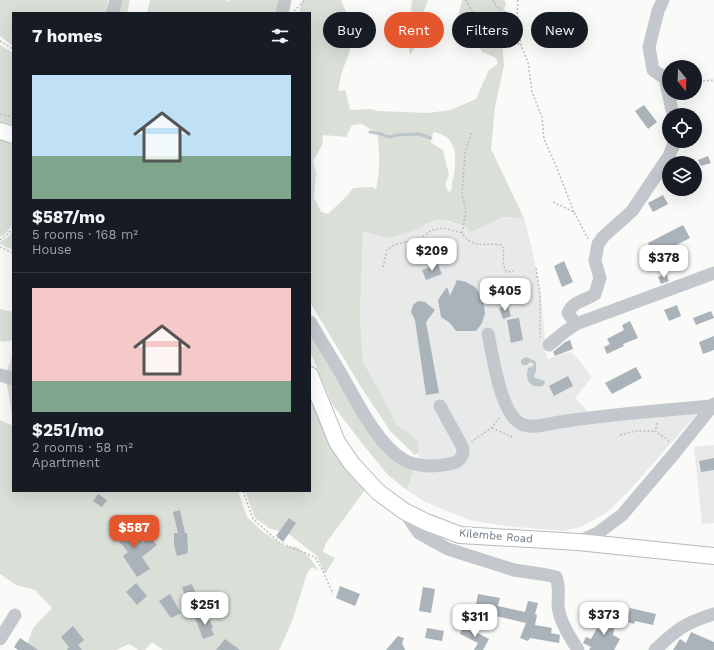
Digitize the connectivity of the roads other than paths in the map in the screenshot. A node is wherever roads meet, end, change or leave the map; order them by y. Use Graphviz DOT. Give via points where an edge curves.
graph roads {
  1 [pos="116,0"];
  2 [pos="285,0"];
  3 [pos="663,0"];
  4 [pos="112,12"];
  5 [pos="282,12"];
  6 [pos="671,108"];
  7 [pos="0,131"];
  8 [pos="12,135"];
  9 [pos="672,148"];
  10 [pos="714,273"];
  11 [pos="311,324"];
  12 [pos="576,324"];
  13 [pos="488,334"];
  14 [pos="545,343"];
  15 [pos="0,375"];
  16 [pos="311,377"];
  17 [pos="12,379"];
  18 [pos="713,405"];
  19 [pos="440,406"];
  20 [pos="404,511"];
  21 [pos="578,542"];
  22 [pos="714,556"];
  23 [pos="714,614"];
  24 [pos="15,615"];
  25 [pos="0,638"];
  26 [pos="578,650"];
  27 [pos="655,650"];
  1 -- 4 [label="street"];
  2 -- 5 [label="street"];
  3 -- 6 [label="street" via="649,47 653,70 665,78"];
  7 -- 8 [label="main road"];
  9 -- 12 [label="street" via="632,211 598,244 595,261 600,278 595,294 570,309 568,313"];
  10 -- 12 [label="street"];
  11 -- 19 [label="street" via="378,434 405,461 423,465 450,464 462,457 464,448"];
  12 -- 14 [label="street"];
  13 -- 18 [label="street" via="507,410 521,424 534,426 596,416"];
  15 -- 17 [label="street"];
  16 -- 20 [label="main road, Kilembe Road" via="337,442 352,464 378,492"];
  18 -- 21 [label="street" via="622,515 598,533"];
  20 -- 21 [label="main road, Kilembe Road" via="460,535"];
  20 -- 26 [label="street" via="419,533 448,549 514,570 556,577 561,621"];
  21 -- 22 [label="main road, Kilembe Road"];
  23 -- 27 [label="street" via="685,624"];
  24 -- 25 [label="street"];
}
